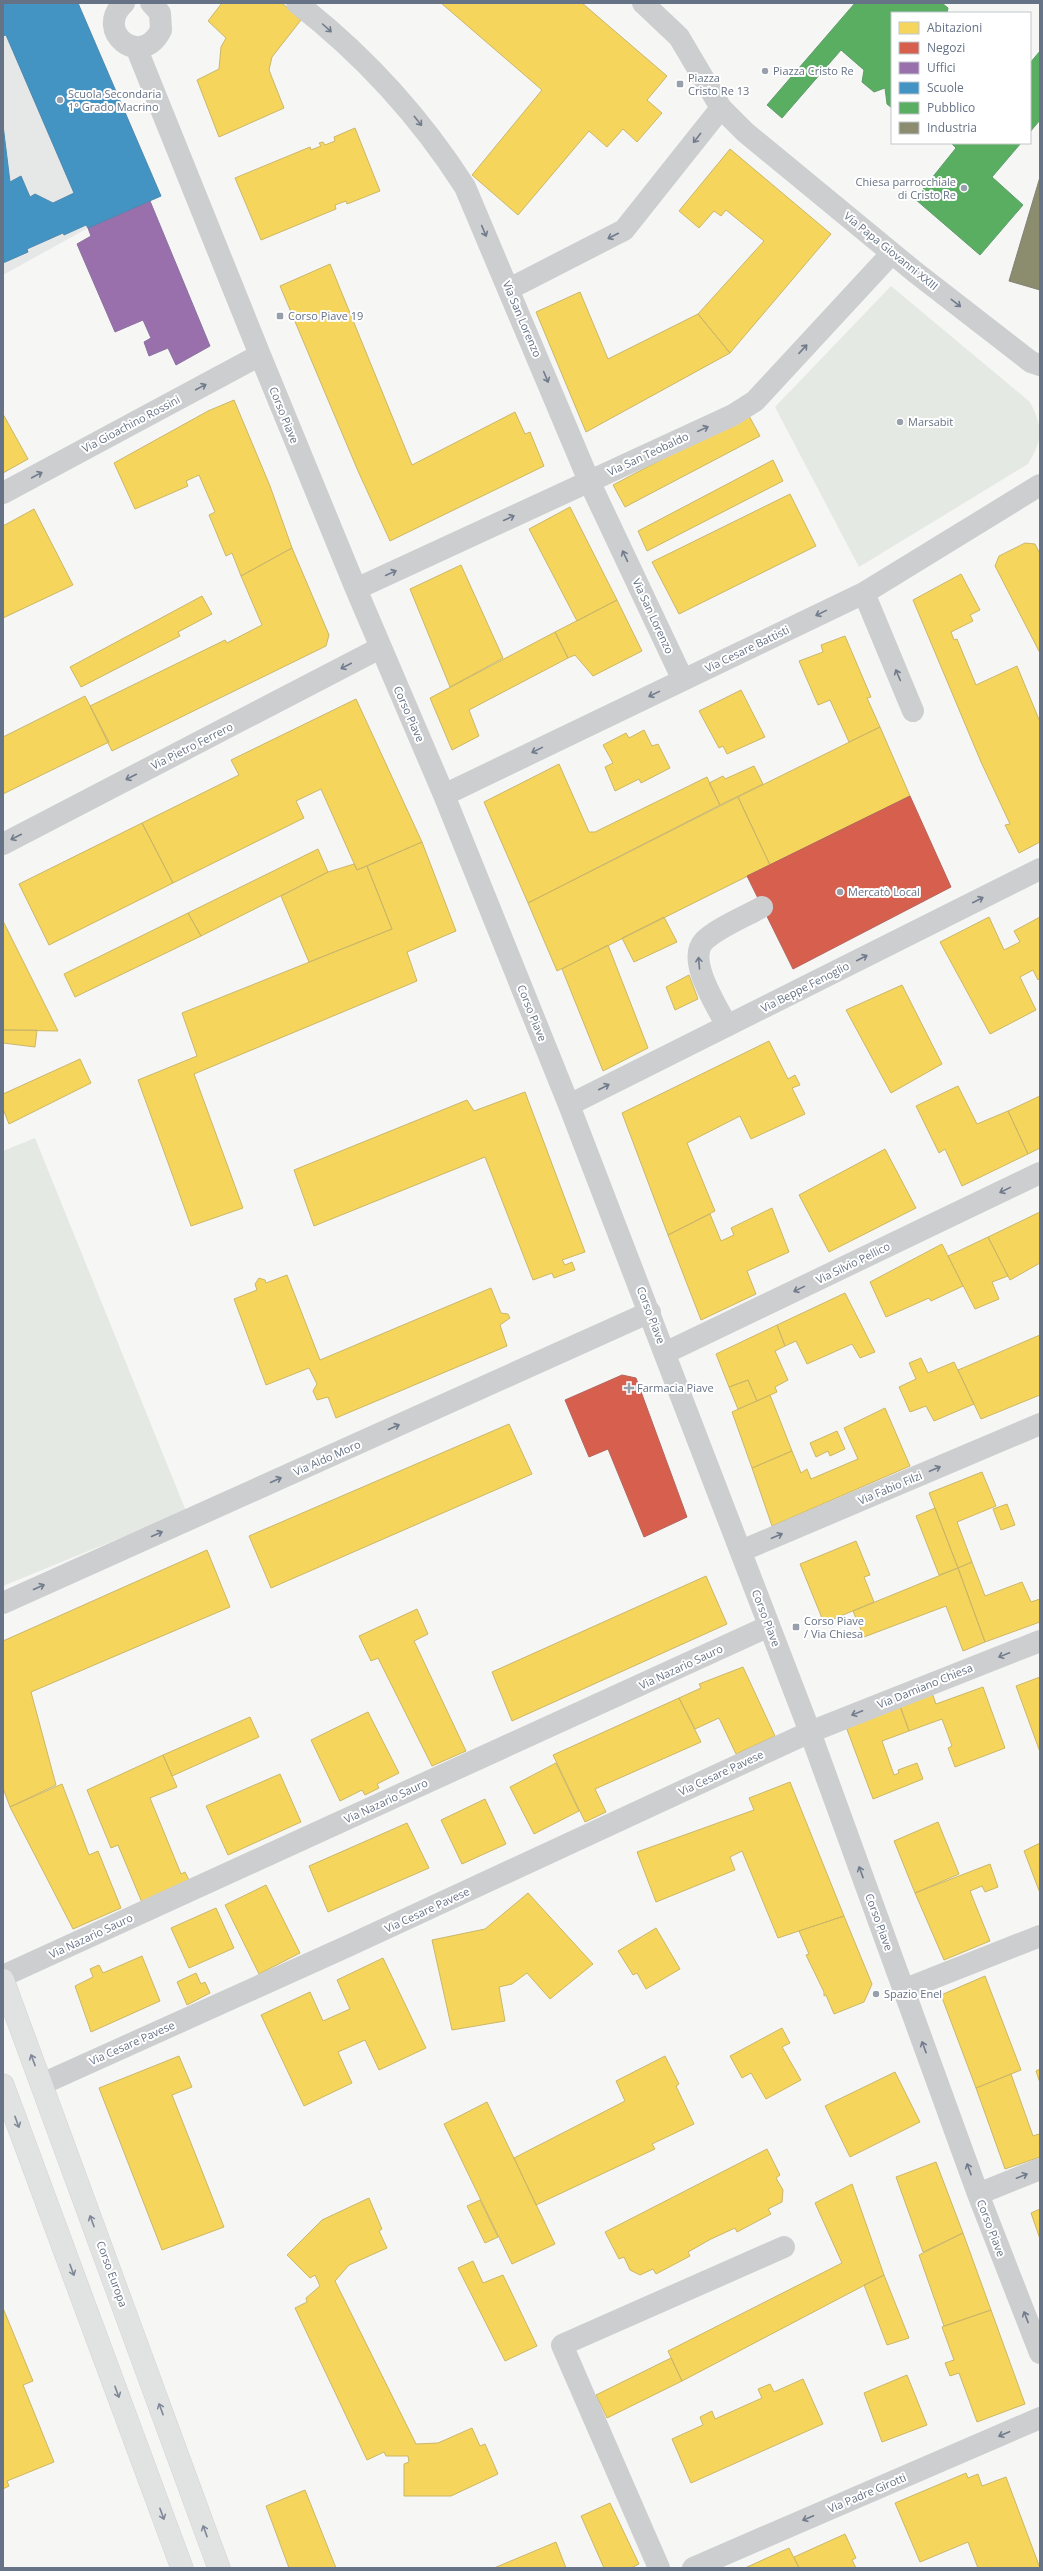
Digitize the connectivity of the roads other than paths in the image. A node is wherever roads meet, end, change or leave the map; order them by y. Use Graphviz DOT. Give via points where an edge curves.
graph roads {
  1 [pos="297,3"];
  2 [pos="643,3"];
  3 [pos="155,4"];
  4 [pos="120,5"];
  5 [pos="136,47"];
  6 [pos="721,108"];
  7 [pos="892,253"];
  8 [pos="509,289"];
  9 [pos="260,355"];
  10 [pos="1040,365"];
  11 [pos="590,481"];
  12 [pos="1040,485"];
  13 [pos="3,493"];
  14 [pos="356,589"];
  15 [pos="860,594"];
  16 [pos="382,652"];
  17 [pos="683,680"];
  18 [pos="913,711"];
  19 [pos="444,795"];
  20 [pos="3,844"];
  21 [pos="1040,870"];
  22 [pos="762,907"];
  23 [pos="727,1026"];
  24 [pos="569,1104"];
  25 [pos="1040,1173"];
  26 [pos="650,1312"];
  27 [pos="665,1353"];
  28 [pos="1040,1424"];
  29 [pos="741,1551"];
  30 [pos="3,1603"];
  31 [pos="769,1626"];
  32 [pos="1040,1640"];
  33 [pos="810,1732"];
  34 [pos="1040,1936"];
  35 [pos="3,1976"];
  36 [pos="3,1980"];
  37 [pos="903,1990"];
  38 [pos="42,2084"];
  39 [pos="3,2085"];
  40 [pos="1040,2168"];
  41 [pos="978,2194"];
  42 [pos="784,2247"];
  43 [pos="1040,2353"];
  44 [pos="1040,2418"];
  45 [pos="182,2568"];
  46 [pos="219,2568"];
  47 [pos="659,2568"];
  48 [pos="693,2568"];
  1 -- 8 [label="street, Via San Lorenzo, one-way" via="384,79 441,149 467,191"];
  2 -- 6 [label="street" via="679,36"];
  3 -- 5 [label="street" via="162,22 161,30 152,43"];
  4 -- 5 [label="street" via="114,22 117,36 122,42"];
  5 -- 9 [label="street, Corso Piave"];
  6 -- 7 [label="street, Via Papa Giovanni XXIII" via="745,132"];
  6 -- 8 [label="street, one-way" via="624,230"];
  7 -- 10 [label="street, Via Papa Giovanni XXIII, one-way" via="1031,362"];
  11 -- 7 [label="street, Via San Teobaldo, one-way" via="733,415 755,401"];
  8 -- 11 [label="street, Via San Lorenzo, one-way"];
  13 -- 9 [label="street, Via Gioachino Rossini, one-way"];
  9 -- 14 [label="street, Corso Piave"];
  14 -- 11 [label="street, Via San Teobaldo, one-way"];
  17 -- 11 [label="street, Via San Lorenzo, one-way"];
  12 -- 15 [label="street, Via Cesare Battisti"];
  14 -- 16 [label="street, Corso Piave"];
  15 -- 17 [label="street, Via Cesare Battisti, one-way"];
  18 -- 15 [label="street, one-way"];
  16 -- 19 [label="street, Corso Piave"];
  16 -- 20 [label="street, Via Pietro Ferrero, one-way"];
  17 -- 19 [label="street, Via Cesare Battisti, one-way"];
  19 -- 24 [label="street, Corso Piave"];
  23 -- 21 [label="street, Via Beppe Fenoglio, one-way"];
  23 -- 22 [label="street, one-way" via="700,972 699,949 707,938"];
  24 -- 23 [label="street, Via Beppe Fenoglio, one-way"];
  24 -- 26 [label="street, Corso Piave"];
  25 -- 27 [label="street, Via Silvio Pellico, one-way"];
  26 -- 27 [label="street, Corso Piave"];
  30 -- 26 [label="street, Via Aldo Moro, one-way"];
  27 -- 29 [label="street, Corso Piave"];
  29 -- 28 [label="street, Via Fabio Filzi, one-way"];
  29 -- 31 [label="street, Corso Piave"];
  31 -- 33 [label="street, Corso Piave"];
  31 -- 35 [label="street, Via Nazario Sauro"];
  32 -- 33 [label="street, Via Damiano Chiesa, one-way"];
  37 -- 33 [label="street, Corso Piave, one-way"];
  33 -- 38 [label="street, Via Cesare Pavese" via="348,1946"];
  34 -- 37 [label="street"];
  38 -- 36 [label="main road, Corso Europa, one-way"];
  41 -- 37 [label="street, Corso Piave, one-way"];
  46 -- 38 [label="main road, Corso Europa, one-way"];
  39 -- 45 [label="main road, one-way"];
  41 -- 40 [label="street, one-way"];
  43 -- 41 [label="street, Corso Piave, one-way"];
  42 -- 47 [label="street" via="562,2345"];
  44 -- 48 [label="street, Via Padre Girotti, one-way"];
}
